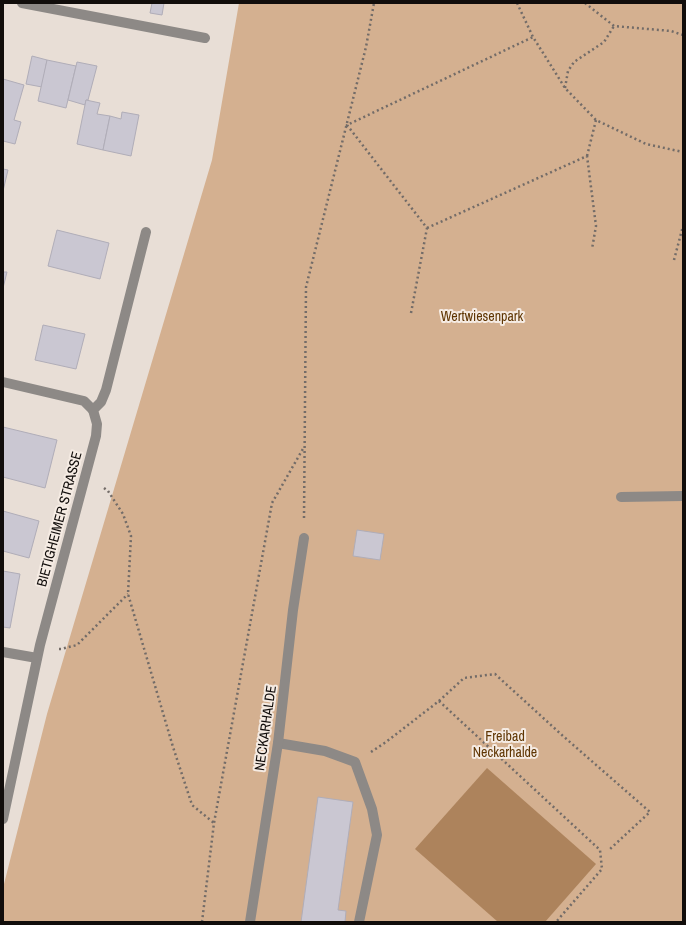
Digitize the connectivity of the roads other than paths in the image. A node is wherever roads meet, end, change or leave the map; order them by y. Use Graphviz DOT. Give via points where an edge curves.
graph roads {
  1 [pos="22,3"];
  2 [pos="205,38"];
  3 [pos="146,232"];
  4 [pos="3,382"];
  5 [pos="93,410"];
  6 [pos="683,496"];
  7 [pos="622,497"];
  8 [pos="304,538"];
  9 [pos="3,652"];
  10 [pos="38,658"];
  11 [pos="278,743"];
  12 [pos="3,819"];
  13 [pos="250,922"];
  14 [pos="359,922"];
  1 -- 2 [label="street"];
  3 -- 5 [label="street" via="106,390 101,402"];
  4 -- 5 [label="street" via="84,401"];
  5 -- 10 [label="street, BIETIGHEIMER STRASSE" via="96,430"];
  6 -- 7 [label="street"];
  8 -- 11 [label="street, NECKARHALDE"];
  9 -- 10 [label="street"];
  10 -- 12 [label="street, BIETIGHEIMER STRASSE"];
  11 -- 13 [label="street, NECKARHALDE"];
  11 -- 14 [label="street" via="324,751 355,762 372,809 377,835"];
}
